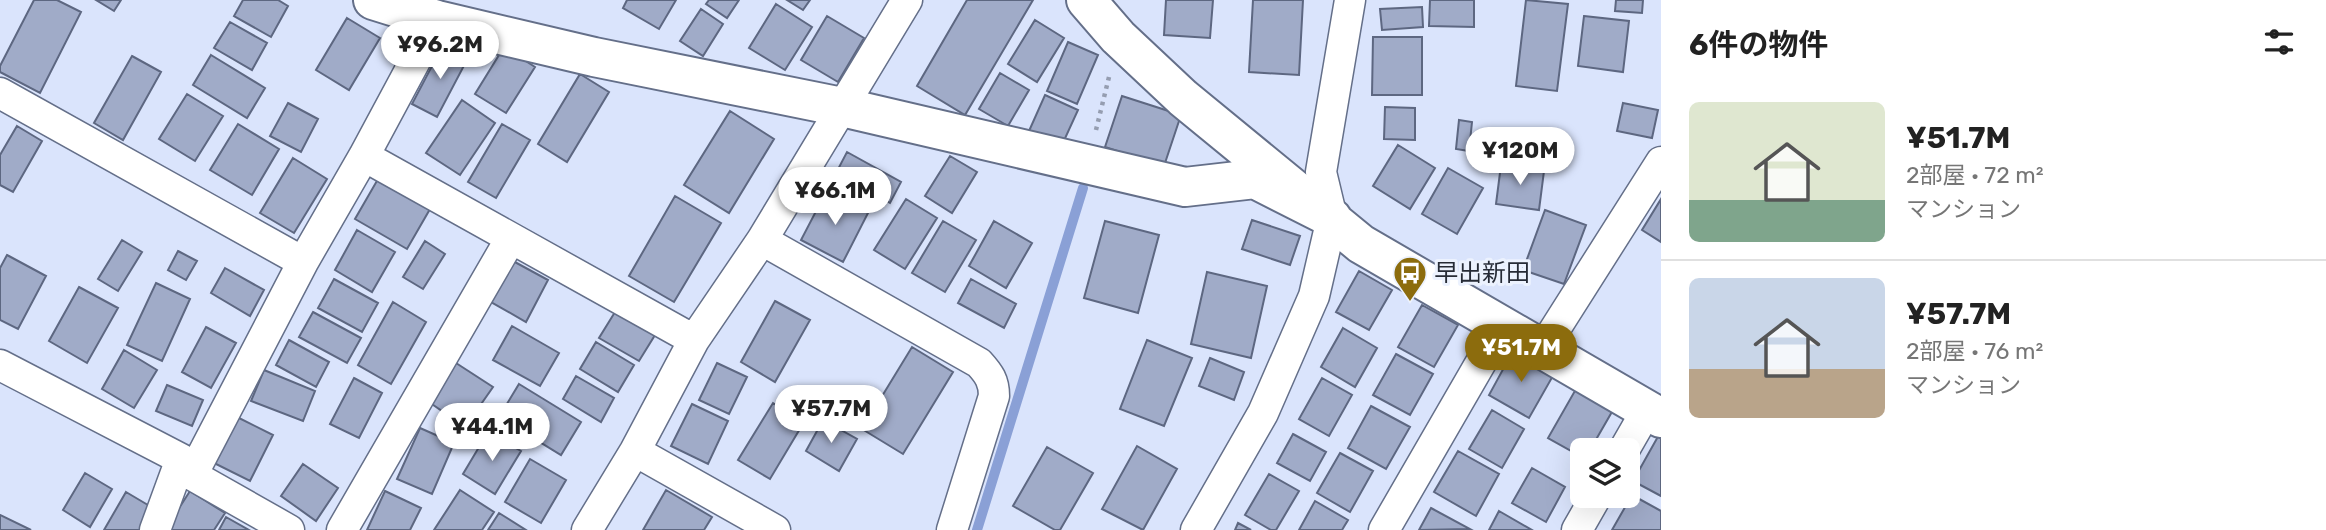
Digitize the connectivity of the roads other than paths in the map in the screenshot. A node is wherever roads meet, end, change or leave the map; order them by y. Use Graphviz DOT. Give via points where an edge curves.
graph roads {
  1 [pos="373,0"];
  2 [pos="1086,0"];
  3 [pos="1350,0"];
  4 [pos="896,4"];
  5 [pos="437,20"];
  6 [pos="0,93"];
  7 [pos="842,107"];
  8 [pos="365,156"];
  9 [pos="1661,162"];
  10 [pos="1332,218"];
  11 [pos="511,238"];
  12 [pos="762,240"];
  13 [pos="303,262"];
  14 [pos="1502,326"];
  15 [pos="694,340"];
  16 [pos="1543,348"];
  17 [pos="0,365"];
  18 [pos="1654,414"];
  19 [pos="1634,438"];
  20 [pos="635,451"];
  21 [pos="187,467"];
  22 [pos="1590,508"];
  23 [pos="155,530"];
  24 [pos="289,530"];
  25 [pos="342,530"];
  26 [pos="587,530"];
  27 [pos="775,530"];
  28 [pos="952,530"];
  29 [pos="1196,530"];
  30 [pos="1384,530"];
  31 [pos="1577,530"];
  1 -- 5 [label="street"];
  2 -- 10 [label="street" via="1183,98"];
  3 -- 10 [label="street" via="1321,172"];
  4 -- 7 [label="street"];
  5 -- 7 [label="street"];
  5 -- 8 [label="street"];
  6 -- 13 [label="street"];
  7 -- 10 [label="street" via="1185,187 1255,179"];
  7 -- 12 [label="street"];
  8 -- 11 [label="street"];
  8 -- 13 [label="street"];
  9 -- 16 [label="street"];
  10 -- 14 [label="street" via="1361,244"];
  10 -- 29 [label="street" via="1314,296 1263,413"];
  11 -- 15 [label="street"];
  11 -- 25 [label="street"];
  12 -- 15 [label="street"];
  12 -- 28 [label="street" via="979,363 987,372 994,383 994,396"];
  13 -- 21 [label="street"];
  14 -- 16 [label="street"];
  14 -- 30 [label="street"];
  15 -- 20 [label="street"];
  16 -- 18 [label="street"];
  17 -- 21 [label="street"];
  18 -- 19 [label="street"];
  20 -- 26 [label="street"];
  20 -- 27 [label="street"];
  21 -- 23 [label="street"];
  21 -- 24 [label="street"];
  22 -- 31 [label="street"];
}
